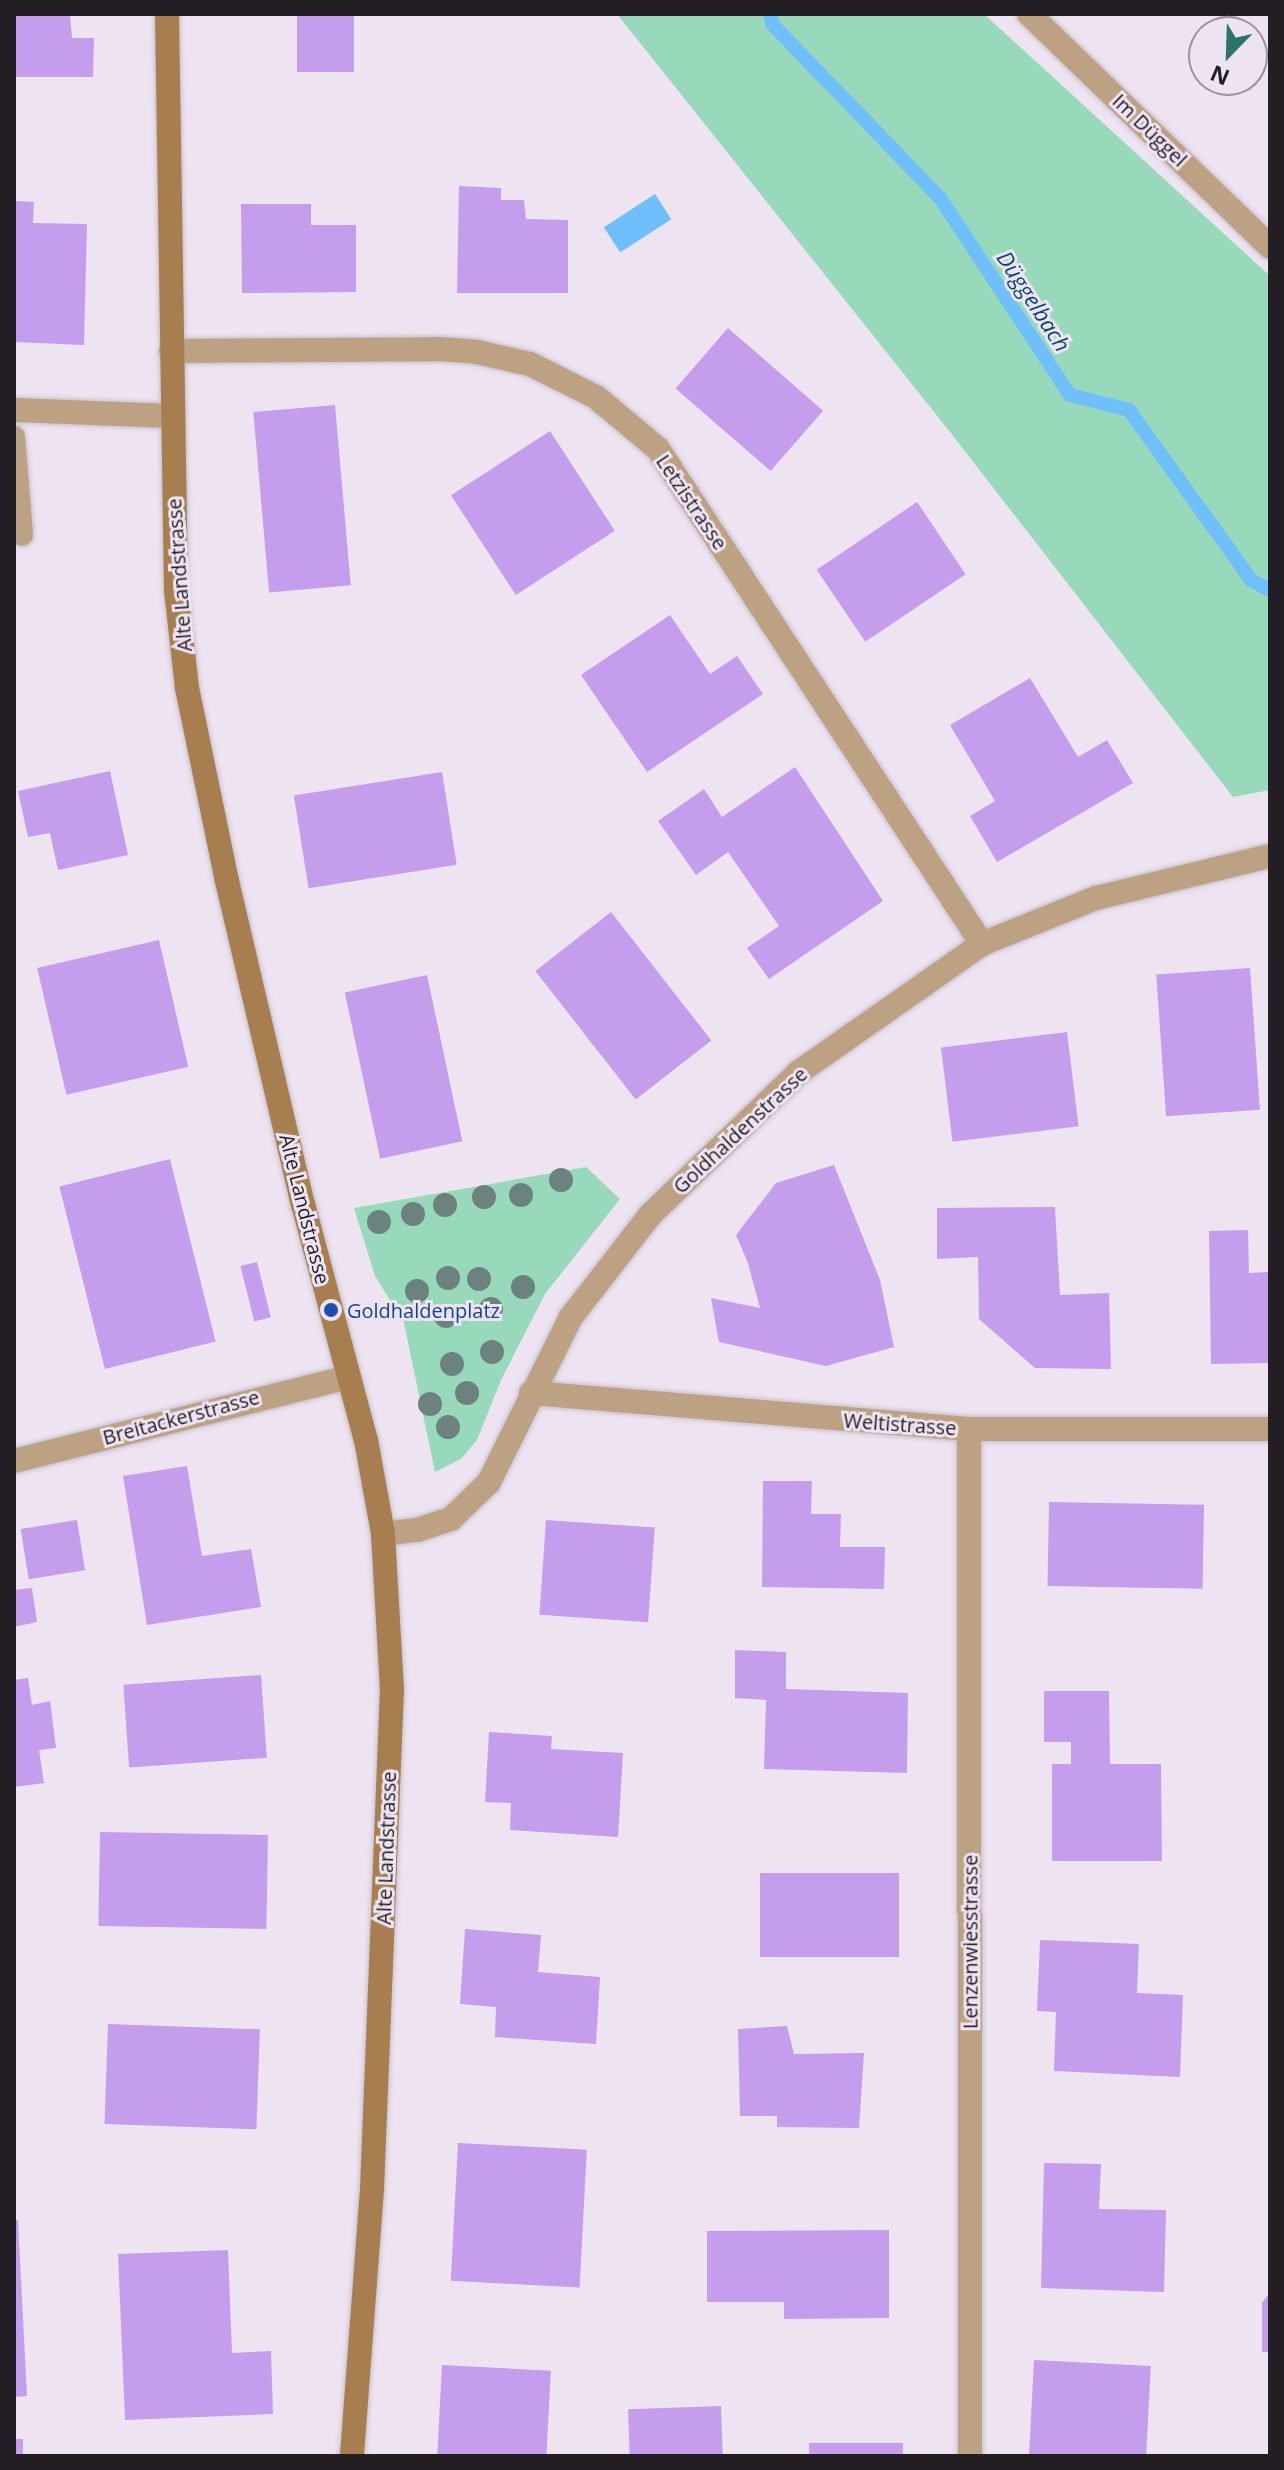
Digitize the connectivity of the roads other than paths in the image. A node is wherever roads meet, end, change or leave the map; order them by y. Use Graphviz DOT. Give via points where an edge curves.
graph roads {
  1 [pos="167,14"];
  2 [pos="1029,14"];
  3 [pos="1270,247"];
  4 [pos="171,351"];
  5 [pos="14,410"];
  6 [pos="171,416"];
  7 [pos="14,437"];
  8 [pos="22,535"];
  9 [pos="1270,856"];
  10 [pos="982,944"];
  11 [pos="348,1377"];
  12 [pos="531,1393"];
  13 [pos="969,1429"];
  14 [pos="1270,1429"];
  15 [pos="14,1461"];
  16 [pos="383,1534"];
  17 [pos="352,2456"];
  18 [pos="970,2456"];
  1 -- 4 [label="main road, Alte Landstrasse"];
  2 -- 3 [label="street, Im Düggel"];
  4 -- 6 [label="main road, Alte Landstrasse"];
  4 -- 10 [label="street, Letzistrasse" via="477,352 530,364 596,397 658,449"];
  5 -- 6 [label="street"];
  6 -- 11 [label="main road, Alte Landstrasse" via="176,590 187,688 227,881"];
  7 -- 8 [label="lane"];
  9 -- 10 [label="street, Goldhaldenstrasse" via="1096,898"];
  10 -- 12 [label="street, Goldhaldenstrasse" via="799,1072 650,1215 571,1317"];
  11 -- 15 [label="street, Breitackerstrasse"];
  11 -- 16 [label="main road, Alte Landstrasse"];
  12 -- 13 [label="street, Weltistrasse"];
  12 -- 16 [label="street, Goldhaldenstrasse" via="480,1492 451,1519"];
  13 -- 14 [label="street, Weltistrasse"];
  13 -- 18 [label="street, Lenzenwiesstrasse"];
  16 -- 17 [label="main road, Alte Landstrasse" via="392,1689 372,2189"];
}
